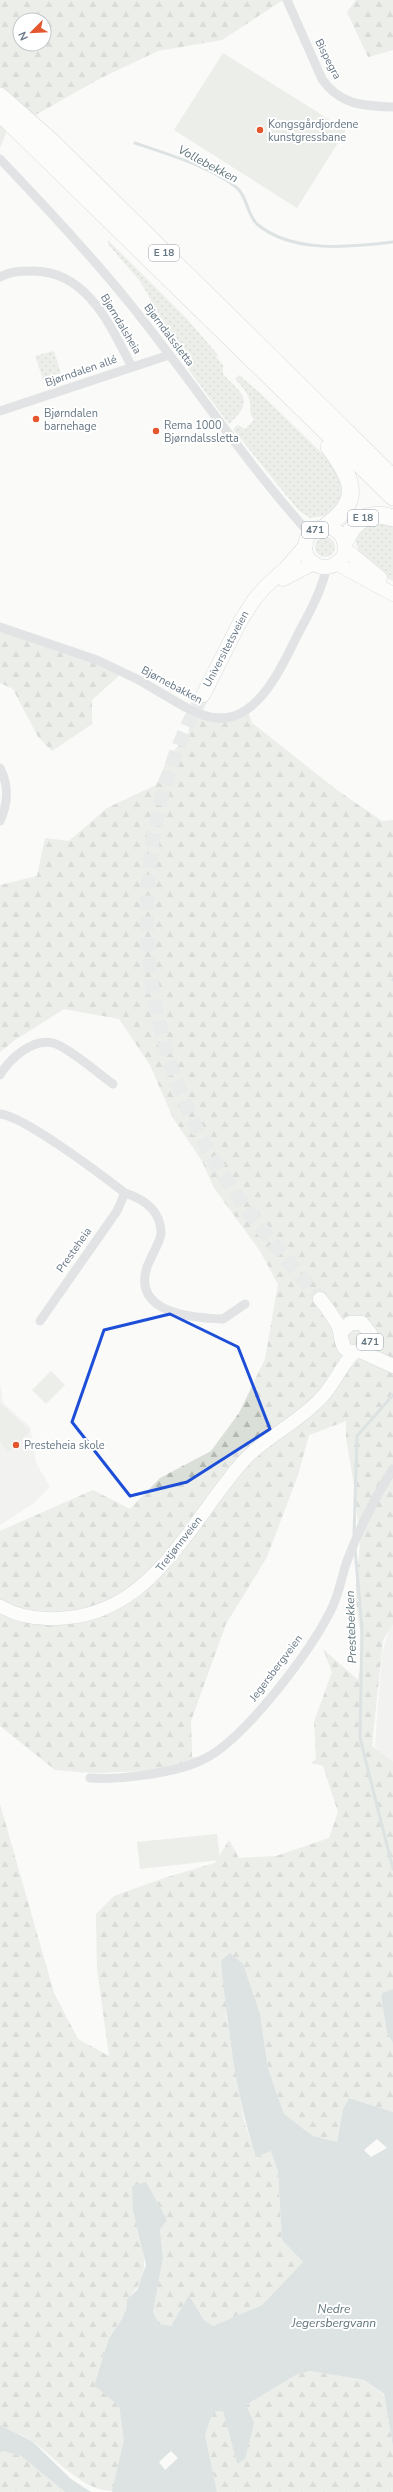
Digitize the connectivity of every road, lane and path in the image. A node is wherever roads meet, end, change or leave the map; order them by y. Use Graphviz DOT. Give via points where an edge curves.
graph roads {
  1 [pos="287,0"];
  2 [pos="0,96"];
  3 [pos="393,107"];
  4 [pos="0,113"];
  5 [pos="0,159"];
  6 [pos="0,277"];
  7 [pos="169,355"];
  8 [pos="132,366"];
  9 [pos="298,406"];
  10 [pos="0,411"];
  11 [pos="324,412"];
  12 [pos="393,463"];
  13 [pos="393,478"];
  14 [pos="393,497"];
  15 [pos="393,518"];
  16 [pos="326,526"];
  17 [pos="308,540"];
  18 [pos="345,545"];
  19 [pos="326,564"];
  20 [pos="393,587"];
  21 [pos="393,594"];
  22 [pos="0,627"];
  23 [pos="0,768"];
  24 [pos="0,821"];
  25 [pos="0,1075"];
  26 [pos="113,1084"];
  27 [pos="0,1114"];
  28 [pos="125,1193"];
  29 [pos="246,1304"];
  30 [pos="40,1321"];
  31 [pos="354,1322"];
  32 [pos="342,1338"];
  33 [pos="367,1348"];
  34 [pos="393,1358"];
  35 [pos="393,1366"];
  36 [pos="324,1395"];
  37 [pos="393,1469"];
  38 [pos="0,1606"];
  39 [pos="90,1778"];
  1 -- 3 [label="street, Bispegra" via="322,79 330,90 339,98 362,105"];
  2 -- 11 [label="highway, E 18" via="52,142"];
  4 -- 9 [label="highway, E 18"];
  5 -- 7 [label="street, Bjørndalssletta" via="73,236 131,304"];
  6 -- 8 [label="street, Bjørndalsheia" via="18,271 38,271 71,280 92,300"];
  7 -- 8 [label="street, Bjørndalen allé"];
  7 -- 17 [label="street, Bjørndalssletta"];
  8 -- 10 [label="street, Bjørndalen allé"];
  9 -- 14 [label="highway, E 18"];
  9 -- 16 [label="highway, E 18" via="332,451 352,490 349,503 338,518"];
  11 -- 12 [label="highway, E 18"];
  11 -- 13 [label="highway, E 18"];
  15 -- 18 [label="highway, E 18" via="375,515 364,517 354,524"];
  16 -- 17 [label="main road, 471" via="317,528"];
  16 -- 18 [label="main road, 471" via="336,529"];
  17 -- 19 [label="main road, 471" via="308,555"];
  17 -- 19 [label="main road, Universitetsveien / 471" via="286,568 254,600 203,695 244,625 268,592 290,574"];
  18 -- 19 [label="main road" via="342,558"];
  18 -- 20 [label="main road, 471" via="351,556"];
  19 -- 21 [label="main road"];
  19 -- 22 [label="street, Bjørnebakken, bridge" via="320,594 280,671 260,699 252,706 232,715 203,715 97,660"];
  23 -- 24 [label="street" via="7,796"];
  25 -- 26 [label="street" via="14,1058 27,1048 45,1042 56,1044"];
  27 -- 28 [label="street" via="38,1132"];
  28 -- 29 [label="street" via="144,1201 154,1211 158,1220 161,1234 145,1276 147,1291 158,1306 182,1313 223,1318"];
  28 -- 30 [label="street, Presteheia" via="117,1211"];
  31 -- 32 [label="main road, 471" via="346,1325"];
  31 -- 32 [label="main road, 471" via="322,1298"];
  31 -- 33 [label="main road, 471" via="365,1326"];
  32 -- 33 [label="main road, 471" via="347,1350"];
  32 -- 36 [label="street, Tretjønnveien"];
  33 -- 34 [label="main road, 471"];
  33 -- 35 [label="main road, 471"];
  33 -- 36 [label="street, Tretjønnveien" via="345,1363 331,1388"];
  36 -- 38 [label="street, Tretjønnveien" via="307,1411 262,1443 240,1464 170,1556 144,1585 130,1595 98,1612 74,1618 33,1618"];
  37 -- 39 [label="street, Jegersbergveien" via="366,1518 347,1561 330,1612 303,1656 260,1711 210,1756 195,1763 125,1778"];
}
